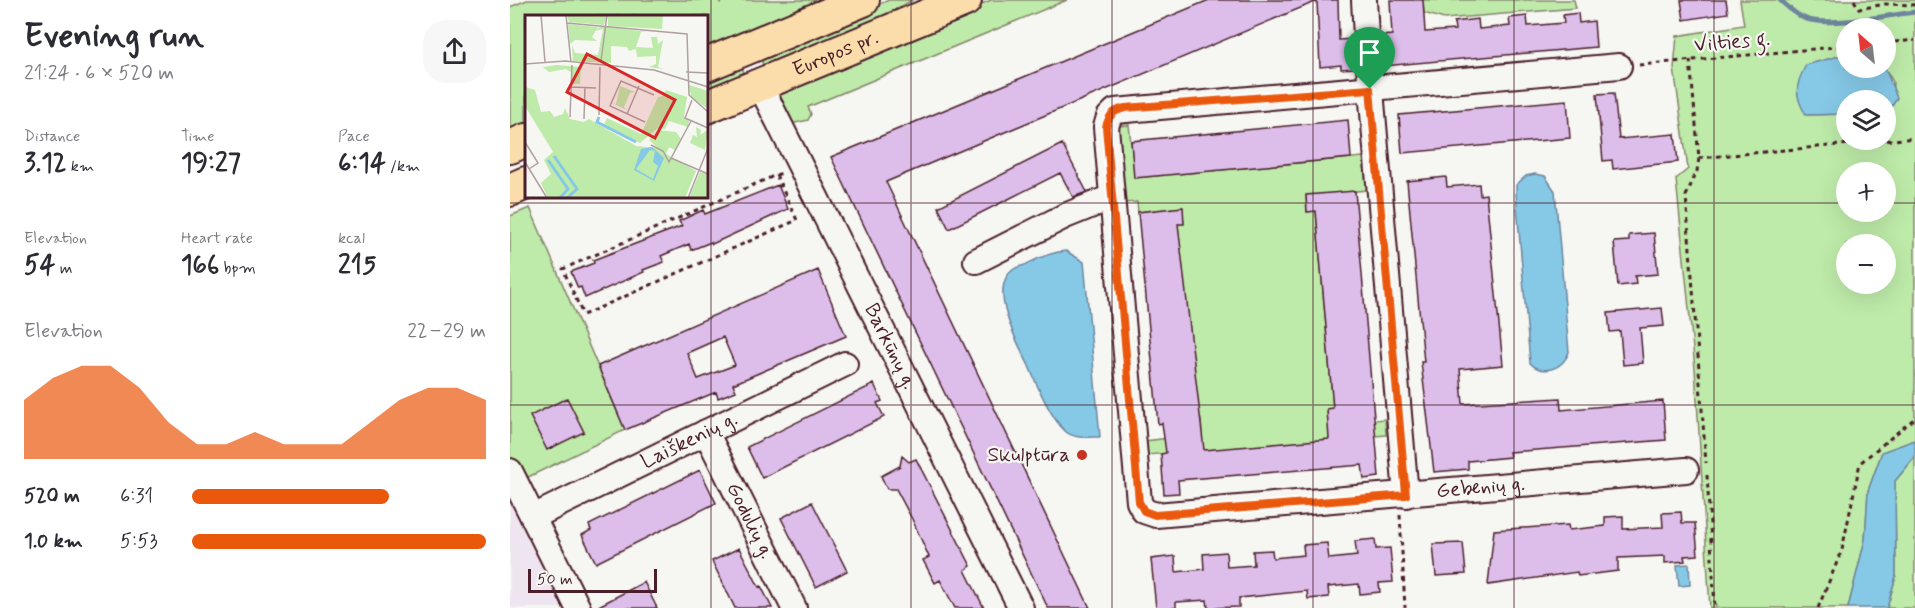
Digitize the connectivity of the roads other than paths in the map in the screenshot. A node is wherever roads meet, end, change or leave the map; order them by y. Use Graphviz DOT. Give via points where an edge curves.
graph roads {
  1 [pos="863,0"];
  2 [pos="965,0"];
  3 [pos="1364,0"];
  4 [pos="1366,38"];
  5 [pos="745,50"];
  6 [pos="708,64"];
  7 [pos="1619,66"];
  8 [pos="1370,78"];
  9 [pos="760,85"];
  10 [pos="708,106"];
  11 [pos="525,140"];
  12 [pos="510,147"];
  13 [pos="525,183"];
  14 [pos="510,190"];
  15 [pos="1112,197"];
  16 [pos="976,261"];
  17 [pos="845,364"];
  18 [pos="706,432"];
  19 [pos="1686,470"];
  20 [pos="510,471"];
  21 [pos="1403,495"];
  22 [pos="533,518"];
  23 [pos="578,608"];
  24 [pos="794,608"];
  25 [pos="1021,608"];
  1 -- 5 [label="main road, Europos pr."];
  2 -- 9 [label="main road, Europos pr."];
  3 -- 4 [label="street"];
  5 -- 6 [label="main road, Europos pr."];
  5 -- 9 [label="main road"];
  7 -- 8 [label="street, Gebenių g."];
  8 -- 15 [label="street, Gebenių g." via="1115,111 1106,127"];
  8 -- 21 [label="street"];
  9 -- 10 [label="main road, Europos pr."];
  9 -- 25 [label="street, Barkūnų g."];
  11 -- 12 [label="main road"];
  13 -- 14 [label="main road"];
  15 -- 16 [label="street"];
  15 -- 21 [label="street, Gebenių g." via="1139,502 1144,511 1155,515"];
  17 -- 18 [label="street, Laiškenių g."];
  18 -- 22 [label="street, Laiškenių g."];
  18 -- 24 [label="street, Godulių g."];
  19 -- 21 [label="street, Gebenių g."];
  20 -- 22 [label="street"];
  22 -- 23 [label="street"];
}
